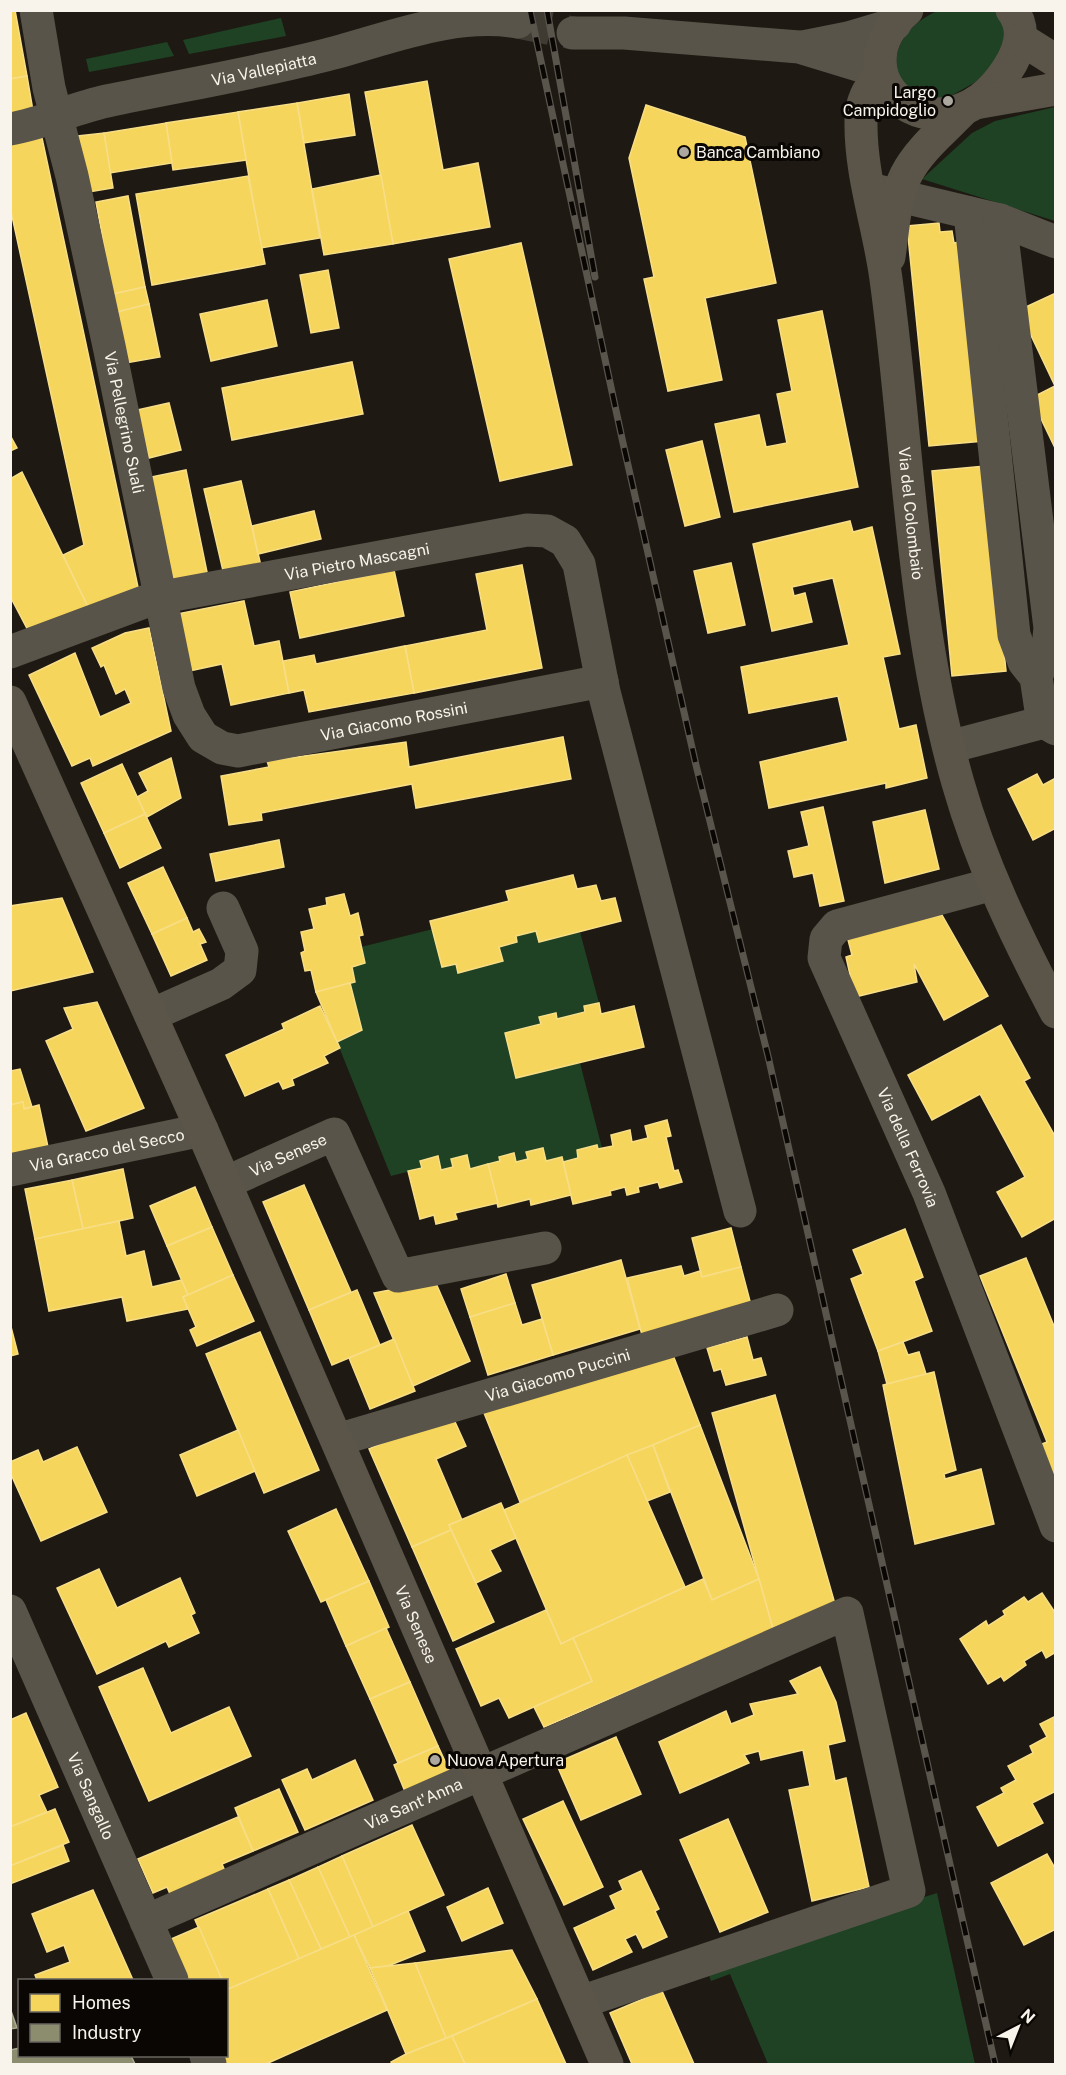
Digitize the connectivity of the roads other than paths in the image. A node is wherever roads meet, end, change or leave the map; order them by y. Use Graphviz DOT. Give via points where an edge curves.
graph roads {
  1 [pos="36,10"];
  2 [pos="894,15"];
  3 [pos="518,22"];
  4 [pos="1017,25"];
  5 [pos="573,33"];
  6 [pos="799,47"];
  7 [pos="1056,61"];
  8 [pos="882,72"];
  9 [pos="1056,89"];
  10 [pos="970,105"];
  11 [pos="56,117"];
  12 [pos="10,129"];
  13 [pos="867,188"];
  14 [pos="899,195"];
  15 [pos="985,216"];
  16 [pos="1056,242"];
  17 [pos="886,277"];
  18 [pos="159,598"];
  19 [pos="10,652"];
  20 [pos="602,681"];
  21 [pos="10,702"];
  22 [pos="1050,725"];
  23 [pos="195,727"];
  24 [pos="949,747"];
  25 [pos="993,884"];
  26 [pos="223,908"];
  27 [pos="1052,998"];
  28 [pos="152,1015"];
  29 [pos="202,1130"];
  30 [pos="10,1170"];
  31 [pos="225,1183"];
  32 [pos="740,1211"];
  33 [pos="546,1248"];
  34 [pos="777,1310"];
  35 [pos="337,1440"];
  36 [pos="1056,1526"];
  37 [pos="10,1611"];
  38 [pos="483,1774"];
  39 [pos="146,1921"];
  40 [pos="172,1979"];
  41 [pos="580,2002"];
  42 [pos="607,2064"];
  1 -- 11 [label="street, Via Pellegrino Suali"];
  2 -- 6 [label="street" via="848,38"];
  2 -- 8 [label="main road" via="882,49"];
  3 -- 11 [label="street, Via Vallepiatta" via="479,18 447,23 307,60 106,101"];
  4 -- 7 [label="main road"];
  4 -- 10 [label="main road" via="1011,64"];
  5 -- 6 [label="street" via="624,33"];
  6 -- 8 [label="street"];
  8 -- 10 [label="main road" via="892,94 911,110 939,114"];
  8 -- 13 [label="main road" via="867,92 862,107"];
  9 -- 10 [label="main road"];
  10 -- 14 [label="main road" via="909,170"];
  11 -- 12 [label="street, Via Vallepiatta"];
  11 -- 18 [label="street, Via Pellegrino Suali" via="110,346"];
  13 -- 14 [label="street"];
  13 -- 17 [label="main road"];
  14 -- 15 [label="street"];
  14 -- 17 [label="main road"];
  15 -- 16 [label="street"];
  15 -- 22 [label="street" via="1014,635 1024,662 1036,677 1039,706"];
  17 -- 24 [label="main road, Via del Colombaio" via="918,575 931,667"];
  18 -- 19 [label="street, Via Pietro Mascagni"];
  18 -- 20 [label="street, Via Pietro Mascagni" via="527,531 547,531 565,541 579,564"];
  18 -- 23 [label="street, Via Pellegrino Suali" via="179,688"];
  20 -- 23 [label="street, Via Giacomo Rossini" via="238,751 215,745"];
  20 -- 32 [label="street, Via Pietro Mascagni"];
  21 -- 28 [label="main road, Via Senese"];
  22 -- 24 [label="street"];
  24 -- 25 [label="main road, Via del Colombaio" via="968,817"];
  25 -- 27 [label="main road, Via del Colombaio"];
  25 -- 36 [label="street, Via della Ferrovia" via="837,926 826,939 824,958 929,1193"];
  26 -- 28 [label="street" via="242,951 240,970 221,984"];
  28 -- 29 [label="main road, Via Senese"];
  29 -- 30 [label="street, Via Gracco del Secco"];
  29 -- 31 [label="main road, Via Senese"];
  31 -- 33 [label="street, Via Senese" via="334,1134 398,1276"];
  31 -- 35 [label="main road, Via Senese"];
  34 -- 35 [label="street, Via Giacomo Puccini"];
  35 -- 38 [label="main road, Via Senese"];
  37 -- 39 [label="street, Via Sangallo"];
  38 -- 39 [label="street, Via Sant'Anna"];
  38 -- 41 [label="main road, Via Senese"];
  38 -- 41 [label="street, Via Sant'Anna" via="847,1613 909,1891"];
  39 -- 40 [label="street, Via Sangallo"];
  41 -- 42 [label="main road, Via Senese"];
}
